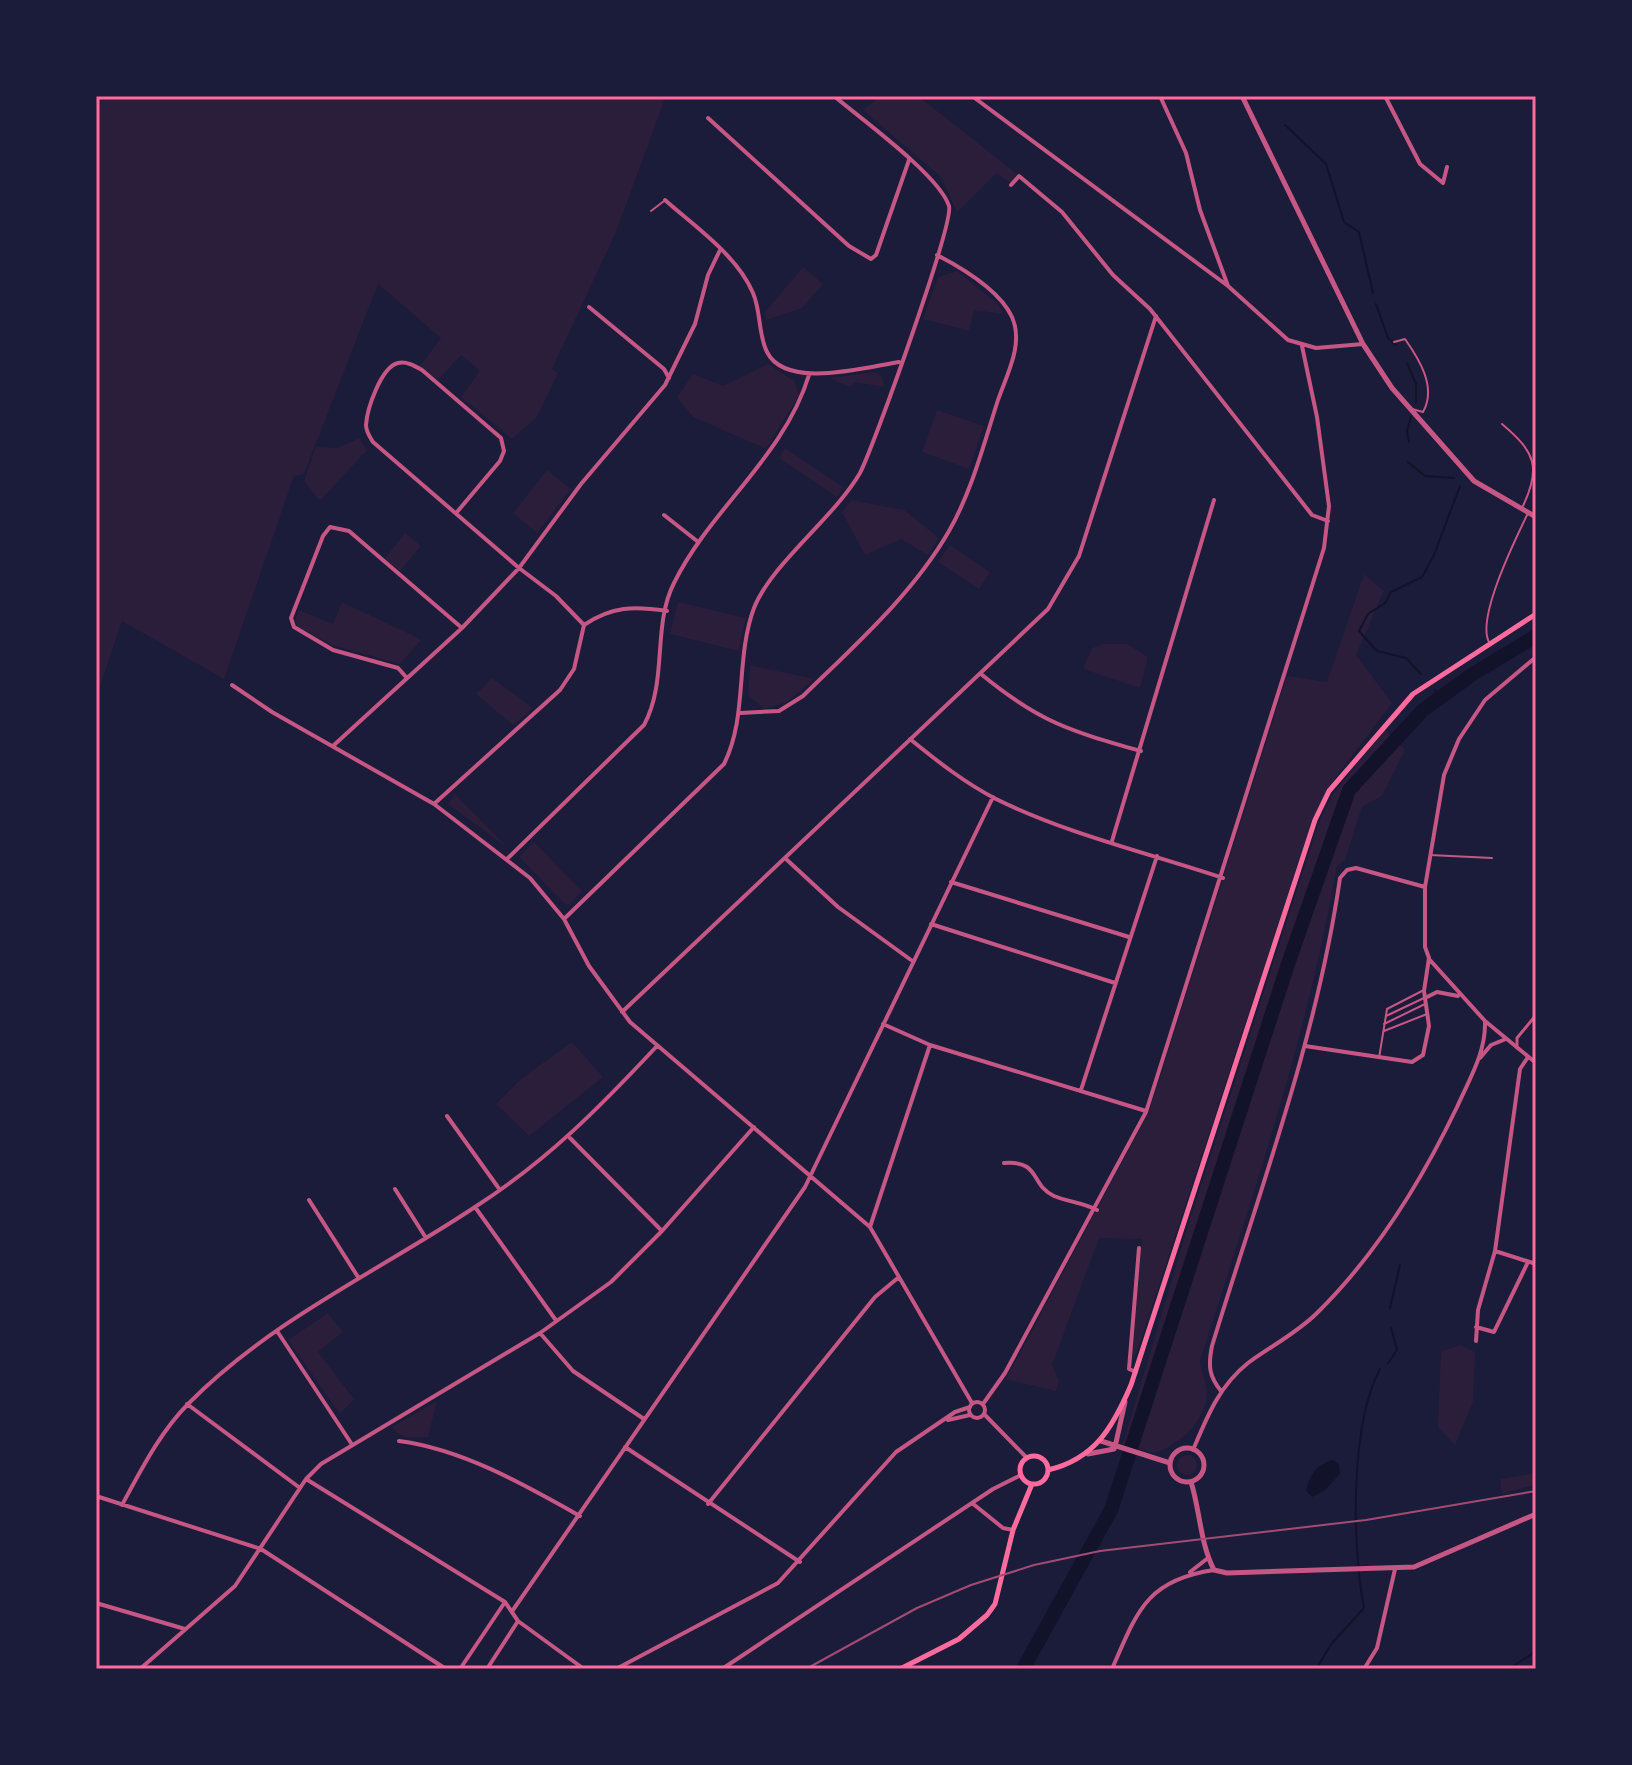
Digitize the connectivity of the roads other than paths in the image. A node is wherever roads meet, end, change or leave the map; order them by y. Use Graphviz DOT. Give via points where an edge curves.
graph roads {
  1 [pos="834,96"];
  2 [pos="972,96"];
  3 [pos="1160,96"];
  4 [pos="1242,96"];
  5 [pos="1385,96"];
  6 [pos="708,118"];
  7 [pos="909,160"];
  8 [pos="1447,167"];
  9 [pos="1011,185"];
  10 [pos="665,200"];
  11 [pos="651,211"];
  12 [pos="720,250"];
  13 [pos="937,255"];
  14 [pos="1228,286"];
  15 [pos="589,307"];
  16 [pos="1156,316"];
  17 [pos="1394,342"];
  18 [pos="1363,344"];
  19 [pos="1302,346"];
  20 [pos="899,362"];
  21 [pos="809,375"];
  22 [pos="669,378"];
  23 [pos="1412,409"];
  24 [pos="1502,424"];
  25 [pos="1214,500"];
  26 [pos="1525,510"];
  27 [pos="457,512"];
  28 [pos="664,515"];
  29 [pos="1536,517"];
  30 [pos="1328,521"];
  31 [pos="697,541"];
  32 [pos="519,568"];
  33 [pos="667,611"];
  34 [pos="1536,614"];
  35 [pos="584,625"];
  36 [pos="462,628"];
  37 [pos="1490,643"];
  38 [pos="1536,657"];
  39 [pos="981,674"];
  40 [pos="407,678"];
  41 [pos="232,685"];
  42 [pos="739,713"];
  43 [pos="910,739"];
  44 [pos="334,745"];
  45 [pos="1141,751"];
  46 [pos="993,797"];
  47 [pos="434,804"];
  48 [pos="1112,841"];
  49 [pos="1429,855"];
  50 [pos="1157,856"];
  51 [pos="1492,858"];
  52 [pos="507,859"];
  53 [pos="786,859"];
  54 [pos="1223,878"];
  55 [pos="951,882"];
  56 [pos="1425,887"];
  57 [pos="564,919"];
  58 [pos="931,924"];
  59 [pos="1129,937"];
  60 [pos="1429,958"];
  61 [pos="912,960"];
  62 [pos="1116,983"];
  63 [pos="1424,991"];
  64 [pos="1461,996"];
  65 [pos="1425,1001"];
  66 [pos="622,1012"];
  67 [pos="1427,1014"];
  68 [pos="1536,1015"];
  69 [pos="1385,1016"];
  70 [pos="1485,1021"];
  71 [pos="883,1024"];
  72 [pos="1384,1024"];
  73 [pos="1383,1031"];
  74 [pos="1506,1039"];
  75 [pos="930,1045"];
  76 [pos="657,1046"];
  77 [pos="1305,1046"];
  78 [pos="1517,1049"];
  79 [pos="1528,1057"];
  80 [pos="1379,1058"];
  81 [pos="1478,1061"];
  82 [pos="1536,1063"];
  83 [pos="1081,1090"];
  84 [pos="1146,1112"];
  85 [pos="447,1116"];
  86 [pos="754,1127"];
  87 [pos="570,1138"];
  88 [pos="1004,1163"];
  89 [pos="810,1178"];
  90 [pos="395,1189"];
  91 [pos="500,1190"];
  92 [pos="309,1200"];
  93 [pos="475,1207"];
  94 [pos="1097,1210"];
  95 [pos="870,1227"];
  96 [pos="662,1231"];
  97 [pos="426,1238"];
  98 [pos="1139,1248"];
  99 [pos="1495,1251"];
  100 [pos="1528,1262"];
  101 [pos="1536,1264"];
  102 [pos="358,1277"];
  103 [pos="899,1277"];
  104 [pos="556,1320"];
  105 [pos="1475,1327"];
  106 [pos="277,1331"];
  107 [pos="540,1333"];
  108 [pos="1476,1341"];
  109 [pos="1136,1372"];
  110 [pos="1221,1391"];
  111 [pos="1126,1397"];
  112 [pos="187,1404"];
  113 [pos="983,1404"];
  114 [pos="971,1405"];
  115 [pos="984,1414"];
  116 [pos="971,1415"];
  117 [pos="644,1419"];
  118 [pos="945,1420"];
  119 [pos="399,1441"];
  120 [pos="1101,1441"];
  121 [pos="351,1443"];
  122 [pos="625,1447"];
  123 [pos="1117,1449"];
  124 [pos="1193,1450"];
  125 [pos="1088,1454"];
  126 [pos="1027,1458"];
  127 [pos="1170,1463"];
  128 [pos="1048,1470"];
  129 [pos="1021,1475"];
  130 [pos="306,1479"];
  131 [pos="1191,1482"];
  132 [pos="1032,1484"];
  133 [pos="300,1488"];
  134 [pos="96,1496"];
  135 [pos="972,1503"];
  136 [pos="708,1504"];
  137 [pos="122,1505"];
  138 [pos="580,1516"];
  139 [pos="1535,1516"];
  140 [pos="1013,1530"];
  141 [pos="261,1549"];
  142 [pos="1208,1558"];
  143 [pos="800,1562"];
  144 [pos="1395,1569"];
  145 [pos="1214,1570"];
  146 [pos="1188,1574"];
  147 [pos="505,1602"];
  148 [pos="96,1603"];
  149 [pos="513,1610"];
  150 [pos="518,1621"];
  151 [pos="185,1629"];
  152 [pos="140,1669"];
  153 [pos="446,1669"];
  154 [pos="460,1669"];
  155 [pos="487,1669"];
  156 [pos="584,1669"];
  157 [pos="616,1669"];
  158 [pos="722,1669"];
  159 [pos="900,1669"];
  160 [pos="1112,1669"];
  161 [pos="1364,1669"];
  1 -- 7 [label="street"];
  2 -- 14 [label="street"];
  3 -- 14 [label="street" via="1186,153"];
  4 -- 18 [label="street"];
  5 -- 8 [label="street" via="1420,164 1443,183"];
  6 -- 7 [label="street" via="849,246 871,259"];
  7 -- 13 [label="street" via="949,205"];
  9 -- 16 [label="street" via="1019,176 1049,199 1113,275"];
  10 -- 11 [label="lane"];
  10 -- 12 [label="street"];
  12 -- 21 [label="street" via="754,293 768,355 786,370"];
  12 -- 22 [label="street" via="695,324"];
  13 -- 20 [label="street"];
  13 -- 42 [label="street" via="1004,305 1015,327 1013,356 965,497 925,567 803,696 779,711"];
  14 -- 19 [label="street"];
  15 -- 22 [label="street"];
  16 -- 30 [label="street" via="1312,515"];
  16 -- 39 [label="street" via="1071,573 1048,609"];
  17 -- 23 [label="lane" via="1405,339 1421,363 1429,402 1423,412"];
  18 -- 19 [label="street"];
  18 -- 23 [label="street"];
  19 -- 30 [label="street" via="1317,417"];
  20 -- 21 [label="street"];
  20 -- 42 [label="street" via="860,473 755,607 745,641"];
  21 -- 31 [label="street" via="801,401 776,442"];
  22 -- 32 [label="street"];
  23 -- 26 [label="street" via="1474,481"];
  24 -- 26 [label="lane" via="1526,446 1534,467"];
  25 -- 45 [label="street"];
  26 -- 29 [label="street"];
  26 -- 37 [label="lane" via="1492,598 1486,630"];
  27 -- 27 [label="street" via="367,432 385,371 397,363 422,370 501,438 500,461"];
  27 -- 32 [label="street"];
  28 -- 31 [label="street"];
  30 -- 54 [label="street"];
  31 -- 33 [label="street" via="672,587"];
  32 -- 35 [label="street"];
  32 -- 36 [label="street"];
  33 -- 35 [label="street" via="629,606"];
  33 -- 52 [label="street" via="657,690 644,725"];
  34 -- 37 [label="main road"];
  35 -- 47 [label="street" via="578,659 560,690"];
  36 -- 40 [label="street"];
  36 -- 40 [label="street" via="349,531 330,527 291,618 294,627 333,650 398,668"];
  37 -- 109 [label="main road" via="1413,694 1329,791 1315,820"];
  38 -- 49 [label="street" via="1490,693 1459,739 1444,775"];
  39 -- 43 [label="street"];
  39 -- 45 [label="street" via="1019,705 1063,729"];
  40 -- 44 [label="street"];
  41 -- 44 [label="street"];
  42 -- 57 [label="street" via="730,751 717,775"];
  43 -- 46 [label="street"];
  43 -- 53 [label="street"];
  44 -- 47 [label="street"];
  45 -- 48 [label="street"];
  46 -- 48 [label="street" via="1040,819"];
  46 -- 55 [label="street"];
  47 -- 52 [label="street"];
  48 -- 50 [label="street"];
  49 -- 51 [label="lane"];
  49 -- 56 [label="street"];
  50 -- 54 [label="street"];
  50 -- 59 [label="street"];
  52 -- 57 [label="street"];
  53 -- 61 [label="street" via="838,907"];
  53 -- 66 [label="street"];
  54 -- 84 [label="street"];
  55 -- 58 [label="street"];
  55 -- 59 [label="street"];
  56 -- 60 [label="street"];
  56 -- 77 [label="street" via="1356,868 1340,878 1332,939"];
  57 -- 66 [label="street"];
  58 -- 61 [label="street"];
  58 -- 62 [label="street"];
  59 -- 62 [label="street"];
  60 -- 63 [label="street"];
  60 -- 64 [label="street"];
  61 -- 71 [label="street"];
  62 -- 83 [label="street"];
  63 -- 65 [label="street"];
  63 -- 69 [label="lane" via="1387,1009"];
  64 -- 65 [label="street" via="1437,992"];
  64 -- 70 [label="street"];
  65 -- 67 [label="street"];
  65 -- 69 [label="lane"];
  65 -- 72 [label="lane"];
  66 -- 76 [label="street"];
  67 -- 73 [label="lane"];
  67 -- 80 [label="street" via="1423,1055 1412,1062"];
  68 -- 78 [label="street" via="1517,1038"];
  69 -- 72 [label="lane"];
  70 -- 74 [label="street"];
  70 -- 81 [label="street"];
  71 -- 75 [label="street"];
  71 -- 89 [label="street"];
  72 -- 73 [label="lane"];
  73 -- 80 [label="lane"];
  74 -- 78 [label="street"];
  74 -- 81 [label="street" via="1491,1045"];
  75 -- 83 [label="street"];
  75 -- 95 [label="street"];
  76 -- 86 [label="street"];
  76 -- 87 [label="street"];
  77 -- 80 [label="street"];
  77 -- 110 [label="street" via="1212,1346 1208,1366"];
  78 -- 79 [label="street"];
  79 -- 82 [label="street"];
  79 -- 99 [label="street" via="1520,1069"];
  81 -- 110 [label="street" via="1429,1166 1352,1276 1316,1314 1245,1365"];
  83 -- 84 [label="street"];
  84 -- 94 [label="street"];
  85 -- 91 [label="street"];
  86 -- 89 [label="street"];
  86 -- 96 [label="street"];
  87 -- 91 [label="street"];
  87 -- 96 [label="street"];
  88 -- 94 [label="street" via="1030,1168 1050,1194"];
  89 -- 95 [label="street"];
  89 -- 117 [label="street"];
  90 -- 97 [label="street"];
  91 -- 93 [label="street"];
  92 -- 102 [label="street"];
  93 -- 97 [label="street"];
  93 -- 104 [label="street"];
  94 -- 113 [label="street"];
  95 -- 103 [label="street"];
  96 -- 104 [label="street" via="611,1282"];
  97 -- 102 [label="street"];
  98 -- 109 [label="street" via="1129,1369"];
  99 -- 100 [label="street"];
  99 -- 105 [label="street"];
  100 -- 101 [label="street"];
  100 -- 105 [label="street" via="1494,1332"];
  102 -- 106 [label="street"];
  103 -- 114 [label="street"];
  103 -- 136 [label="street" via="875,1297"];
  104 -- 107 [label="street"];
  105 -- 108 [label="street"];
  106 -- 112 [label="street"];
  106 -- 121 [label="street"];
  107 -- 117 [label="street" via="573,1371"];
  107 -- 121 [label="street"];
  109 -- 111 [label="main road"];
  110 -- 124 [label="street"];
  111 -- 120 [label="main road"];
  111 -- 123 [label="street"];
  112 -- 133 [label="street"];
  112 -- 137 [label="street"];
  113 -- 114 [label="street"];
  113 -- 115 [label="street"];
  114 -- 116 [label="street"];
  114 -- 118 [label="street"];
  115 -- 116 [label="street"];
  115 -- 126 [label="street"];
  116 -- 118 [label="street"];
  117 -- 122 [label="street"];
  118 -- 143 [label="street" via="896,1452"];
  119 -- 138 [label="street" via="439,1449"];
  120 -- 123 [label="street"];
  120 -- 125 [label="main road"];
  121 -- 130 [label="street"];
  122 -- 136 [label="street"];
  122 -- 138 [label="street"];
  123 -- 125 [label="street"];
  123 -- 127 [label="street"];
  124 -- 127 [label="street" via="1181,1449"];
  124 -- 131 [label="street" via="1204,1466"];
  125 -- 128 [label="main road"];
  126 -- 128 [label="main road" via="1040,1457"];
  126 -- 129 [label="main road"];
  127 -- 131 [label="street" via="1175,1478"];
  128 -- 132 [label="main road" via="1043,1481"];
  129 -- 132 [label="main road"];
  129 -- 135 [label="street"];
  130 -- 133 [label="street"];
  130 -- 147 [label="street"];
  131 -- 142 [label="street"];
  132 -- 140 [label="main road"];
  133 -- 141 [label="street"];
  134 -- 137 [label="street"];
  135 -- 140 [label="street"];
  135 -- 158 [label="street"];
  136 -- 143 [label="street"];
  137 -- 141 [label="street"];
  138 -- 149 [label="street"];
  139 -- 144 [label="street" via="1422,1565"];
  140 -- 159 [label="main road" via="995,1604 987,1615 959,1639"];
  141 -- 151 [label="street" via="235,1586"];
  141 -- 153 [label="street"];
  142 -- 145 [label="street"];
  142 -- 146 [label="street"];
  143 -- 157 [label="street" via="778,1583"];
  144 -- 145 [label="street"];
  144 -- 161 [label="street" via="1377,1648"];
  145 -- 146 [label="street"];
  146 -- 160 [label="street" via="1147,1599"];
  147 -- 149 [label="street"];
  147 -- 154 [label="street"];
  148 -- 151 [label="street"];
  149 -- 150 [label="street"];
  150 -- 155 [label="street"];
  150 -- 156 [label="street"];
  151 -- 152 [label="street"];
}
